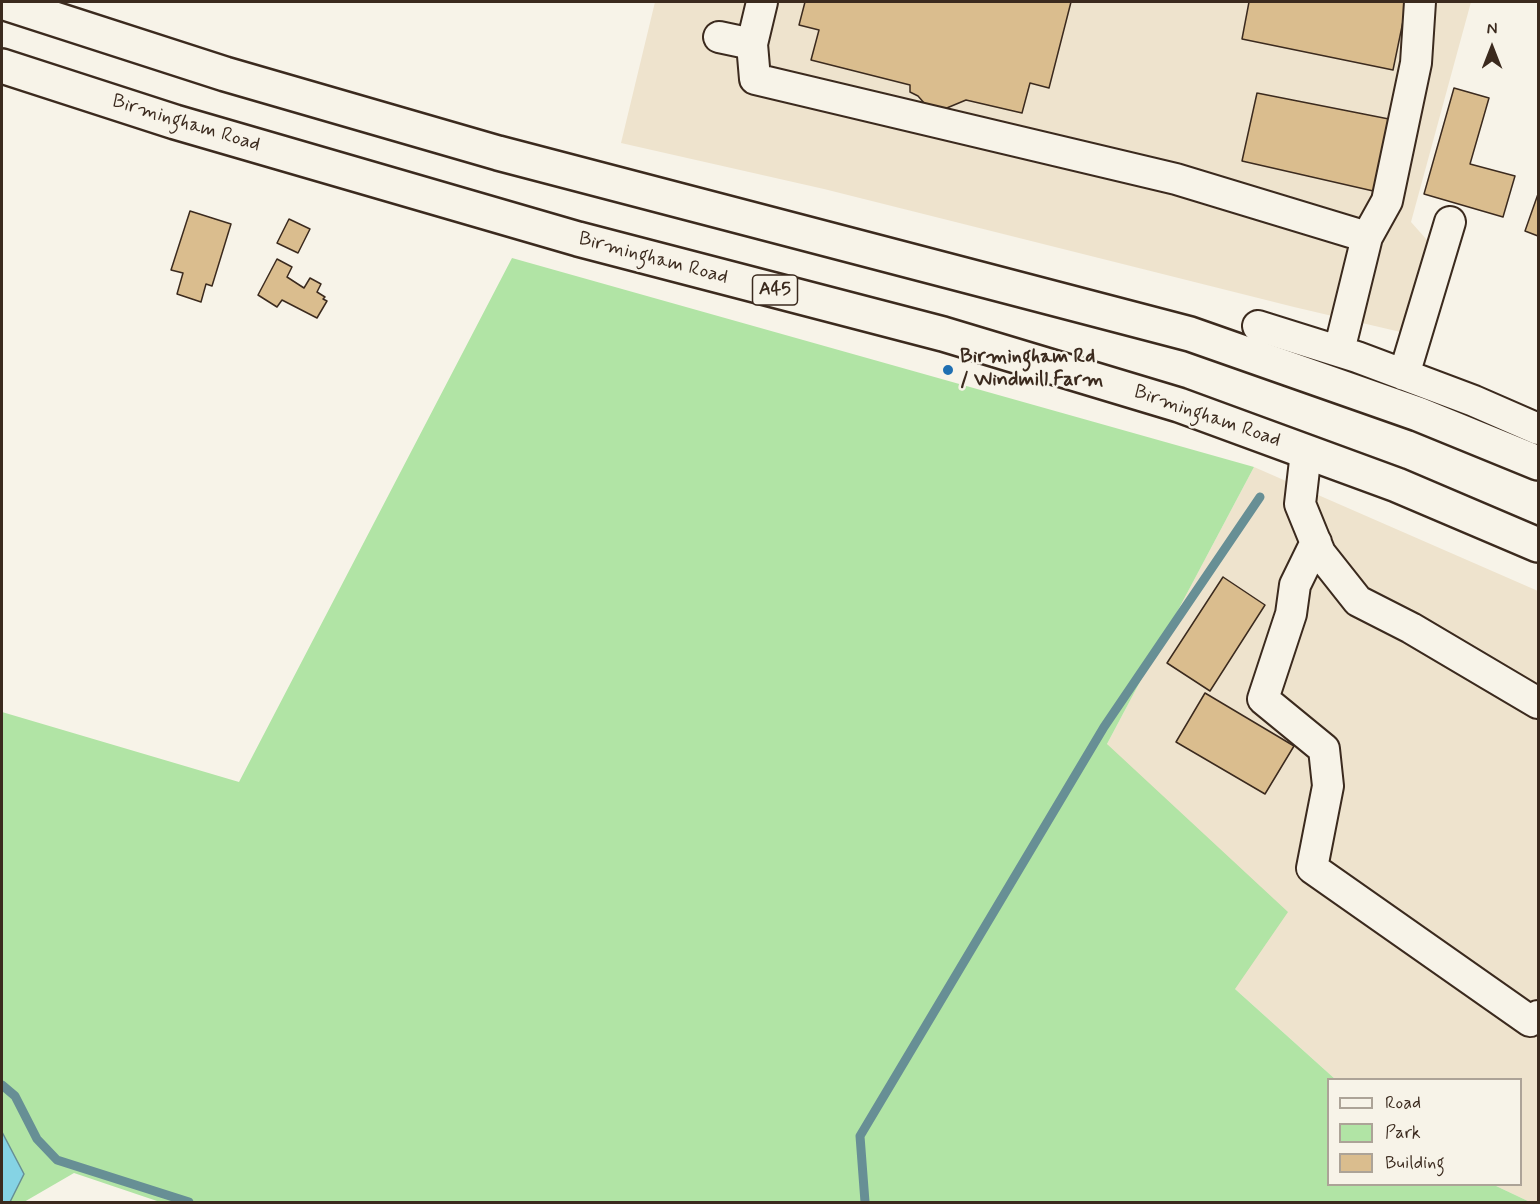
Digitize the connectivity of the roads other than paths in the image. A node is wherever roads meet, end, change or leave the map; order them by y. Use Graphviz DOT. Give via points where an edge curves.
graph roads {
  1 [pos="2,2"];
  2 [pos="762,2"];
  3 [pos="1420,2"];
  4 [pos="719,37"];
  5 [pos="752,44"];
  6 [pos="2,66"];
  7 [pos="1450,222"];
  8 [pos="1367,237"];
  9 [pos="1258,326"];
  10 [pos="1340,351"];
  11 [pos="1404,375"];
  12 [pos="1539,429"];
  13 [pos="1306,452"];
  14 [pos="1539,463"];
  15 [pos="1316,542"];
  16 [pos="1539,545"];
  17 [pos="1539,704"];
  18 [pos="1539,1016"];
  1 -- 14 [label="highway" via="225,74 486,150 1190,334 1418,414"];
  2 -- 5 [label="street"];
  3 -- 8 [label="street" via="1416,63 1387,201"];
  4 -- 5 [label="street"];
  5 -- 8 [label="street" via="755,79 1176,179"];
  6 -- 13 [label="highway, Birmingham Road / A45" via="175,122 578,239 943,334 1179,405"];
  7 -- 11 [label="street"];
  8 -- 10 [label="street"];
  9 -- 10 [label="street"];
  10 -- 11 [label="street"];
  11 -- 12 [label="street"];
  13 -- 15 [label="street" via="1300,504"];
  13 -- 16 [label="highway, Birmingham Road / A45" via="1397,485"];
  15 -- 17 [label="street" via="1320,553 1358,601"];
  15 -- 18 [label="street" via="1295,585 1291,614 1263,699 1324,749 1328,786 1312,868 1530,1021"];
}
